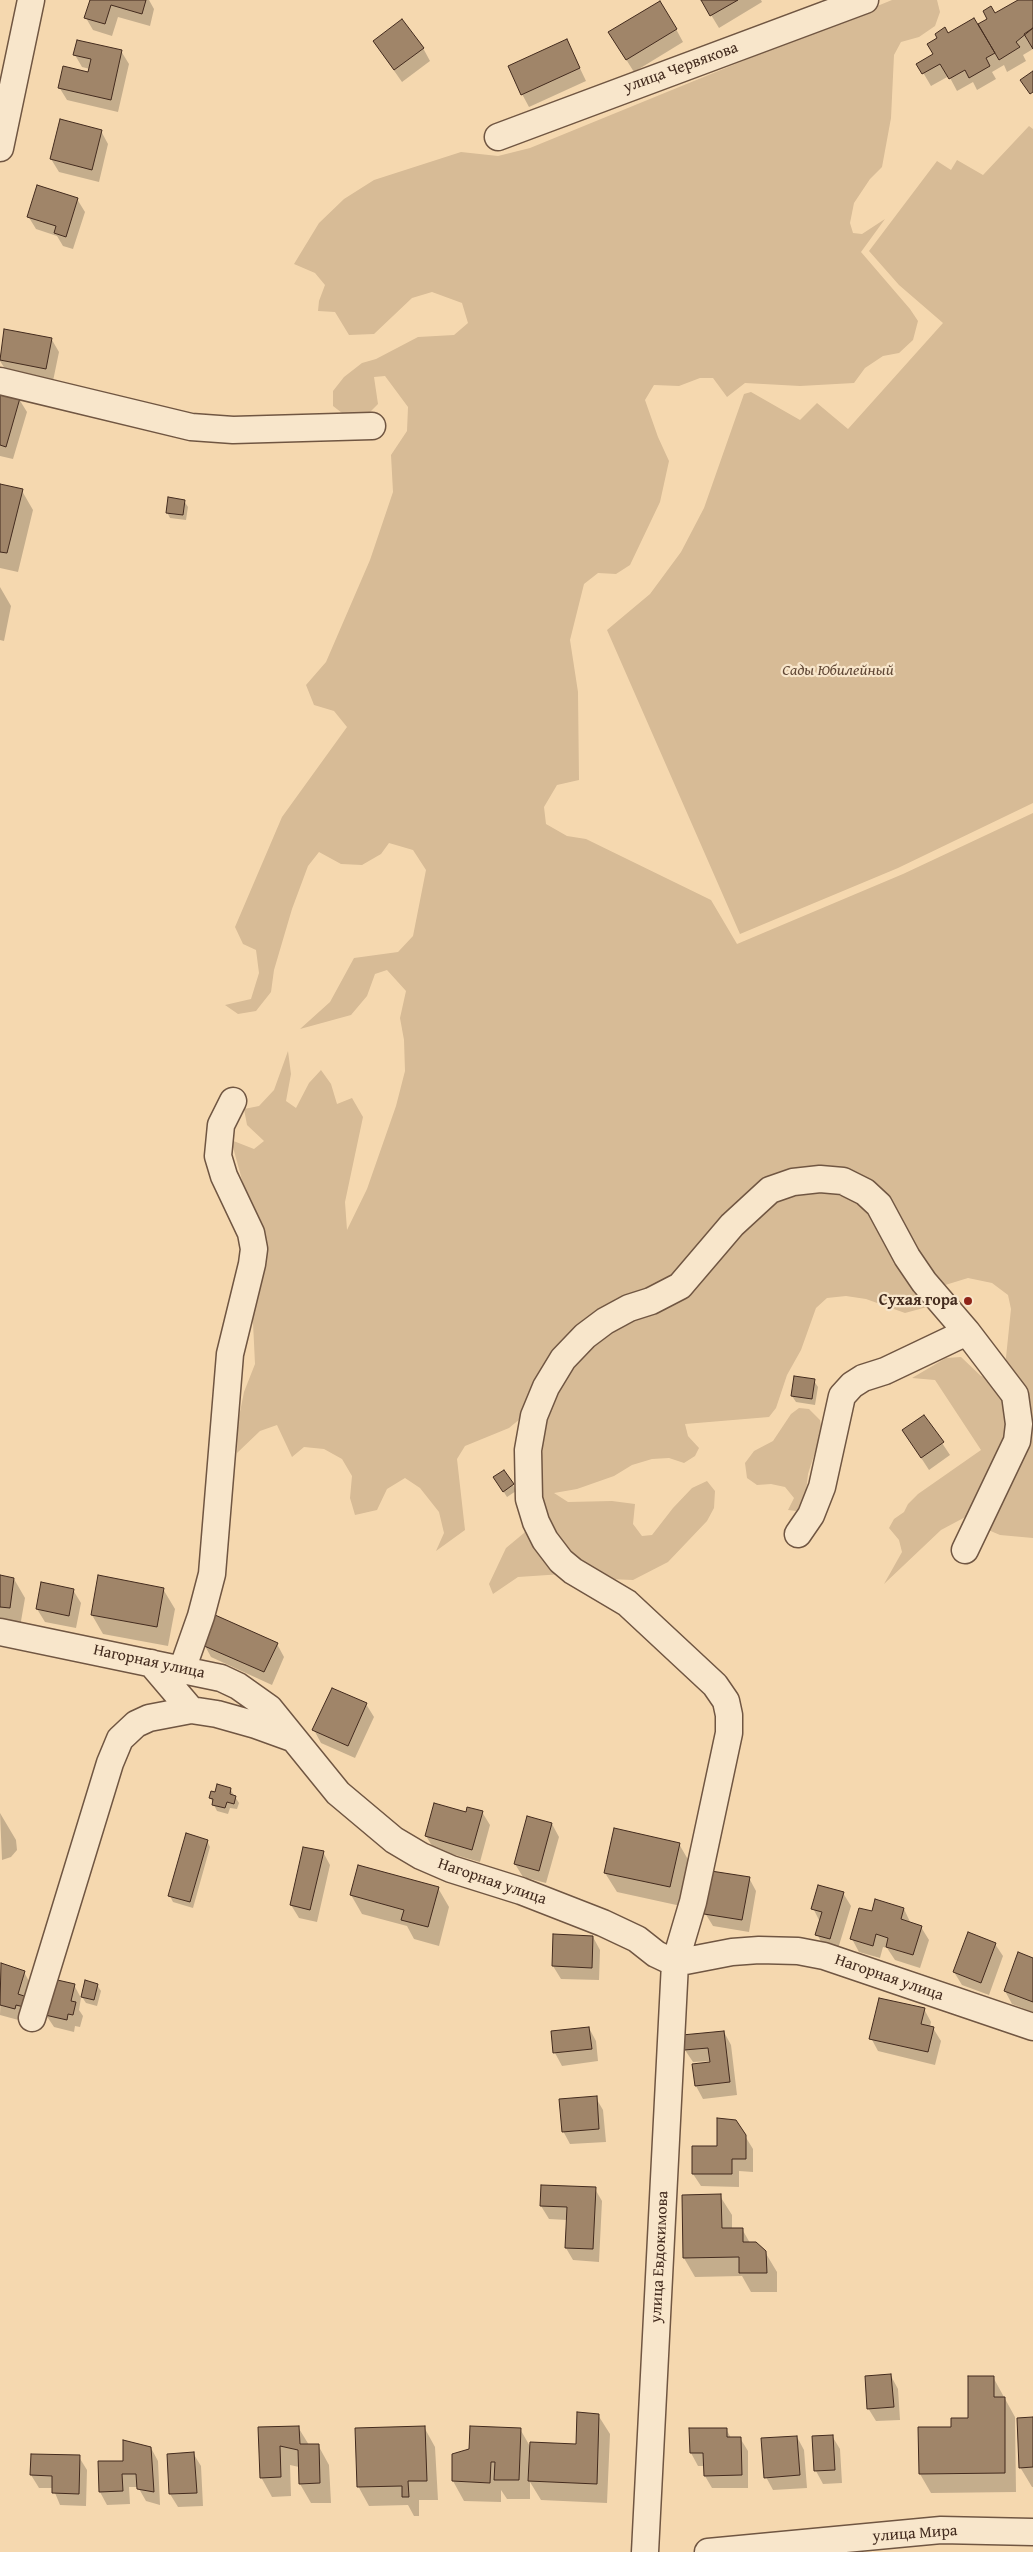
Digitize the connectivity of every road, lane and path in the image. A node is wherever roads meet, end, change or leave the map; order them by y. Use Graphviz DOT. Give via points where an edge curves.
graph roads {
  1 [pos="31,0"];
  2 [pos="864,0"];
  3 [pos="498,137"];
  4 [pos="0,148"];
  5 [pos="0,381"];
  6 [pos="372,426"];
  7 [pos="234,1101"];
  8 [pos="968,1332"];
  9 [pos="798,1534"];
  10 [pos="965,1550"];
  11 [pos="0,1632"];
  12 [pos="151,1663"];
  13 [pos="182,1670"];
  14 [pos="191,1710"];
  15 [pos="292,1738"];
  16 [pos="675,1963"];
  17 [pos="32,2018"];
  18 [pos="1033,2027"];
  19 [pos="1033,2532"];
  20 [pos="645,2552"];
  21 [pos="708,2552"];
  1 -- 4 [label="street"];
  2 -- 3 [label="street, улица Червякова"];
  5 -- 6 [label="street" via="191,427 233,430"];
  7 -- 13 [label="street" via="221,1125 218,1156 251,1233 254,1249 228,1364 212,1574"];
  8 -- 9 [label="street" via="863,1378 842,1396 822,1487 811,1515"];
  8 -- 10 [label="street, улица Евдокимова" via="1016,1395 1020,1424 1014,1447"];
  8 -- 16 [label="street, улица Евдокимова" via="924,1282 879,1206 865,1192 843,1181 793,1182 770,1190 752,1205 680,1286 621,1312 585,1336 563,1359 546,1387 534,1416 528,1450 529,1500 545,1540 573,1571 627,1603 715,1685 726,1701 729,1733 694,1902"];
  11 -- 12 [label="street, Нагорная улица"];
  12 -- 13 [label="street, Нагорная улица"];
  12 -- 14 [label="street"];
  13 -- 15 [label="street, Нагорная улица" via="221,1678 238,1686 269,1708"];
  14 -- 15 [label="street" via="217,1714"];
  14 -- 17 [label="street" via="149,1718 126,1733 115,1748"];
  15 -- 16 [label="street, Нагорная улица" via="354,1808 394,1840 421,1856 603,1923"];
  16 -- 18 [label="street, Нагорная улица" via="732,1952 798,1951 832,1959"];
  16 -- 20 [label="street, улица Евдокимова"];
  19 -- 21 [label="street, улица Мира" via="941,2530"];
}
